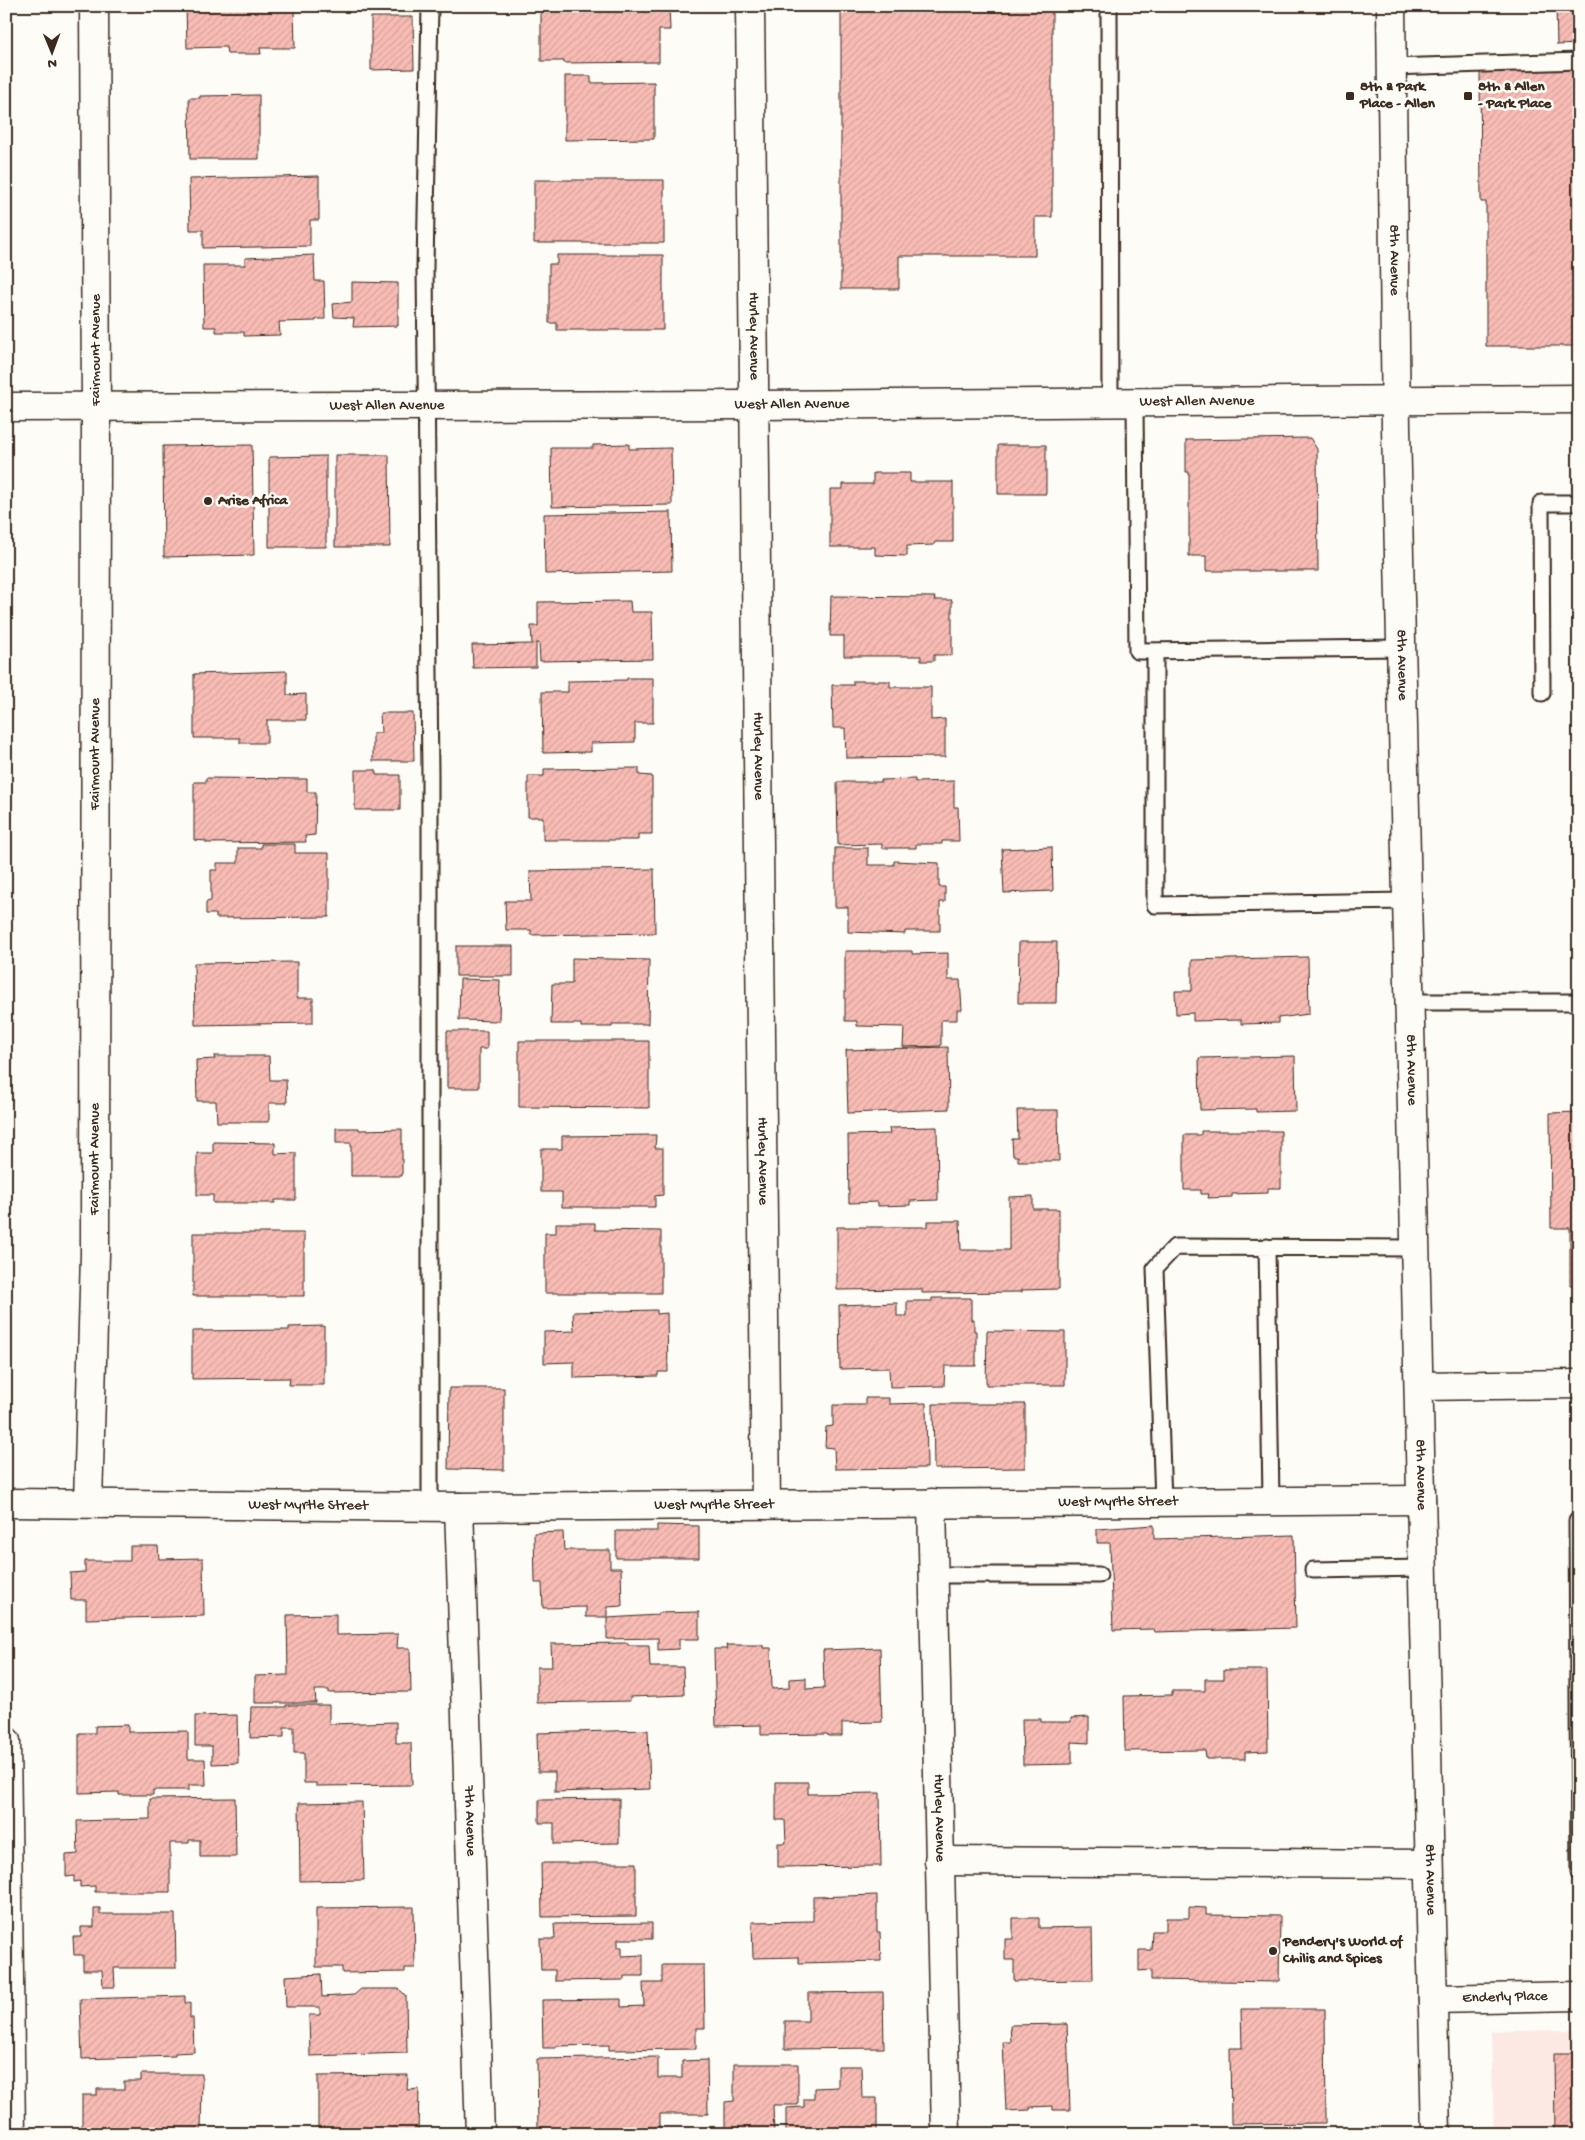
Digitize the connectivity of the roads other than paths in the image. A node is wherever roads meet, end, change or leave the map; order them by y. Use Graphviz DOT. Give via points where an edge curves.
graph roads {
  1 [pos="94,6"];
  2 [pos="430,6"];
  3 [pos="750,6"];
  4 [pos="1109,6"];
  5 [pos="1391,6"];
  6 [pos="1579,61"];
  7 [pos="1392,67"];
  8 [pos="1579,399"];
  9 [pos="1396,401"];
  10 [pos="1123,402"];
  11 [pos="754,405"];
  12 [pos="96,406"];
  13 [pos="425,406"];
  14 [pos="6,407"];
  15 [pos="1579,503"];
  16 [pos="1401,648"];
  17 [pos="1155,651"];
  18 [pos="1542,693"];
  19 [pos="1407,901"];
  20 [pos="1410,1002"];
  21 [pos="1579,1002"];
  22 [pos="1267,1247"];
  23 [pos="1415,1248"];
  24 [pos="1579,1384"];
  25 [pos="1419,1386"];
  26 [pos="1270,1500"];
  27 [pos="1421,1500"];
  28 [pos="1163,1502"];
  29 [pos="6,1503"];
  30 [pos="88,1503"];
  31 [pos="932,1503"];
  32 [pos="766,1505"];
  33 [pos="430,1507"];
  34 [pos="459,1507"];
  35 [pos="1579,1518"];
  36 [pos="1422,1568"];
  37 [pos="1313,1570"];
  38 [pos="933,1575"];
  39 [pos="1099,1575"];
  40 [pos="6,1741"];
  41 [pos="940,1861"];
  42 [pos="1429,1864"];
  43 [pos="1579,1873"];
  44 [pos="1579,1996"];
  45 [pos="1433,1999"];
  46 [pos="11,2134"];
  47 [pos="480,2134"];
  48 [pos="946,2134"];
  49 [pos="1436,2134"];
  1 -- 12 [label="street, Fairmount Avenue"];
  2 -- 13 [label="lane"];
  3 -- 11 [label="street, Hurley Avenue"];
  4 -- 10 [label="lane"];
  5 -- 7 [label="street, 8th Avenue"];
  6 -- 7 [label="lane"];
  7 -- 9 [label="street, 8th Avenue"];
  8 -- 9 [label="street, West Allen Avenue"];
  9 -- 10 [label="street, West Allen Avenue"];
  9 -- 16 [label="street, 8th Avenue"];
  10 -- 11 [label="street, West Allen Avenue"];
  10 -- 17 [label="lane" via="1137,651"];
  11 -- 13 [label="street, West Allen Avenue"];
  11 -- 32 [label="street, Hurley Avenue"];
  12 -- 13 [label="street, West Allen Avenue"];
  12 -- 14 [label="street, West Allen Avenue"];
  12 -- 30 [label="street, Fairmount Avenue" via="95,1254"];
  13 -- 33 [label="lane" via="430,775"];
  15 -- 18 [label="lane" via="1541,503"];
  16 -- 17 [label="lane"];
  16 -- 19 [label="street, 8th Avenue"];
  17 -- 19 [label="lane" via="1155,905"];
  19 -- 20 [label="street, 8th Avenue"];
  20 -- 21 [label="lane"];
  20 -- 23 [label="street, 8th Avenue"];
  22 -- 23 [label="lane"];
  22 -- 26 [label="lane"];
  22 -- 28 [label="lane" via="1175,1247 1155,1268"];
  23 -- 25 [label="street, 8th Avenue"];
  24 -- 25 [label="street"];
  25 -- 27 [label="street, 8th Avenue"];
  26 -- 27 [label="street, West Myrtle Street"];
  26 -- 28 [label="street, West Myrtle Street"];
  27 -- 36 [label="street, 8th Avenue"];
  28 -- 31 [label="street, West Myrtle Street"];
  29 -- 30 [label="street, West Myrtle Street"];
  30 -- 33 [label="street, West Myrtle Street"];
  31 -- 32 [label="street, West Myrtle Street"];
  31 -- 38 [label="street, Hurley Avenue"];
  32 -- 34 [label="street, West Myrtle Street"];
  33 -- 34 [label="street, West Myrtle Street"];
  34 -- 47 [label="street, 7th Avenue"];
  35 -- 43 [label="lane"];
  36 -- 37 [label="lane"];
  36 -- 42 [label="street, 8th Avenue"];
  38 -- 39 [label="lane"];
  38 -- 41 [label="street, Hurley Avenue"];
  40 -- 46 [label="street"];
  41 -- 42 [label="street"];
  41 -- 48 [label="street, Hurley Avenue"];
  42 -- 45 [label="street, 8th Avenue"];
  44 -- 45 [label="street, Enderly Place"];
  45 -- 49 [label="street, 8th Avenue"];
}
